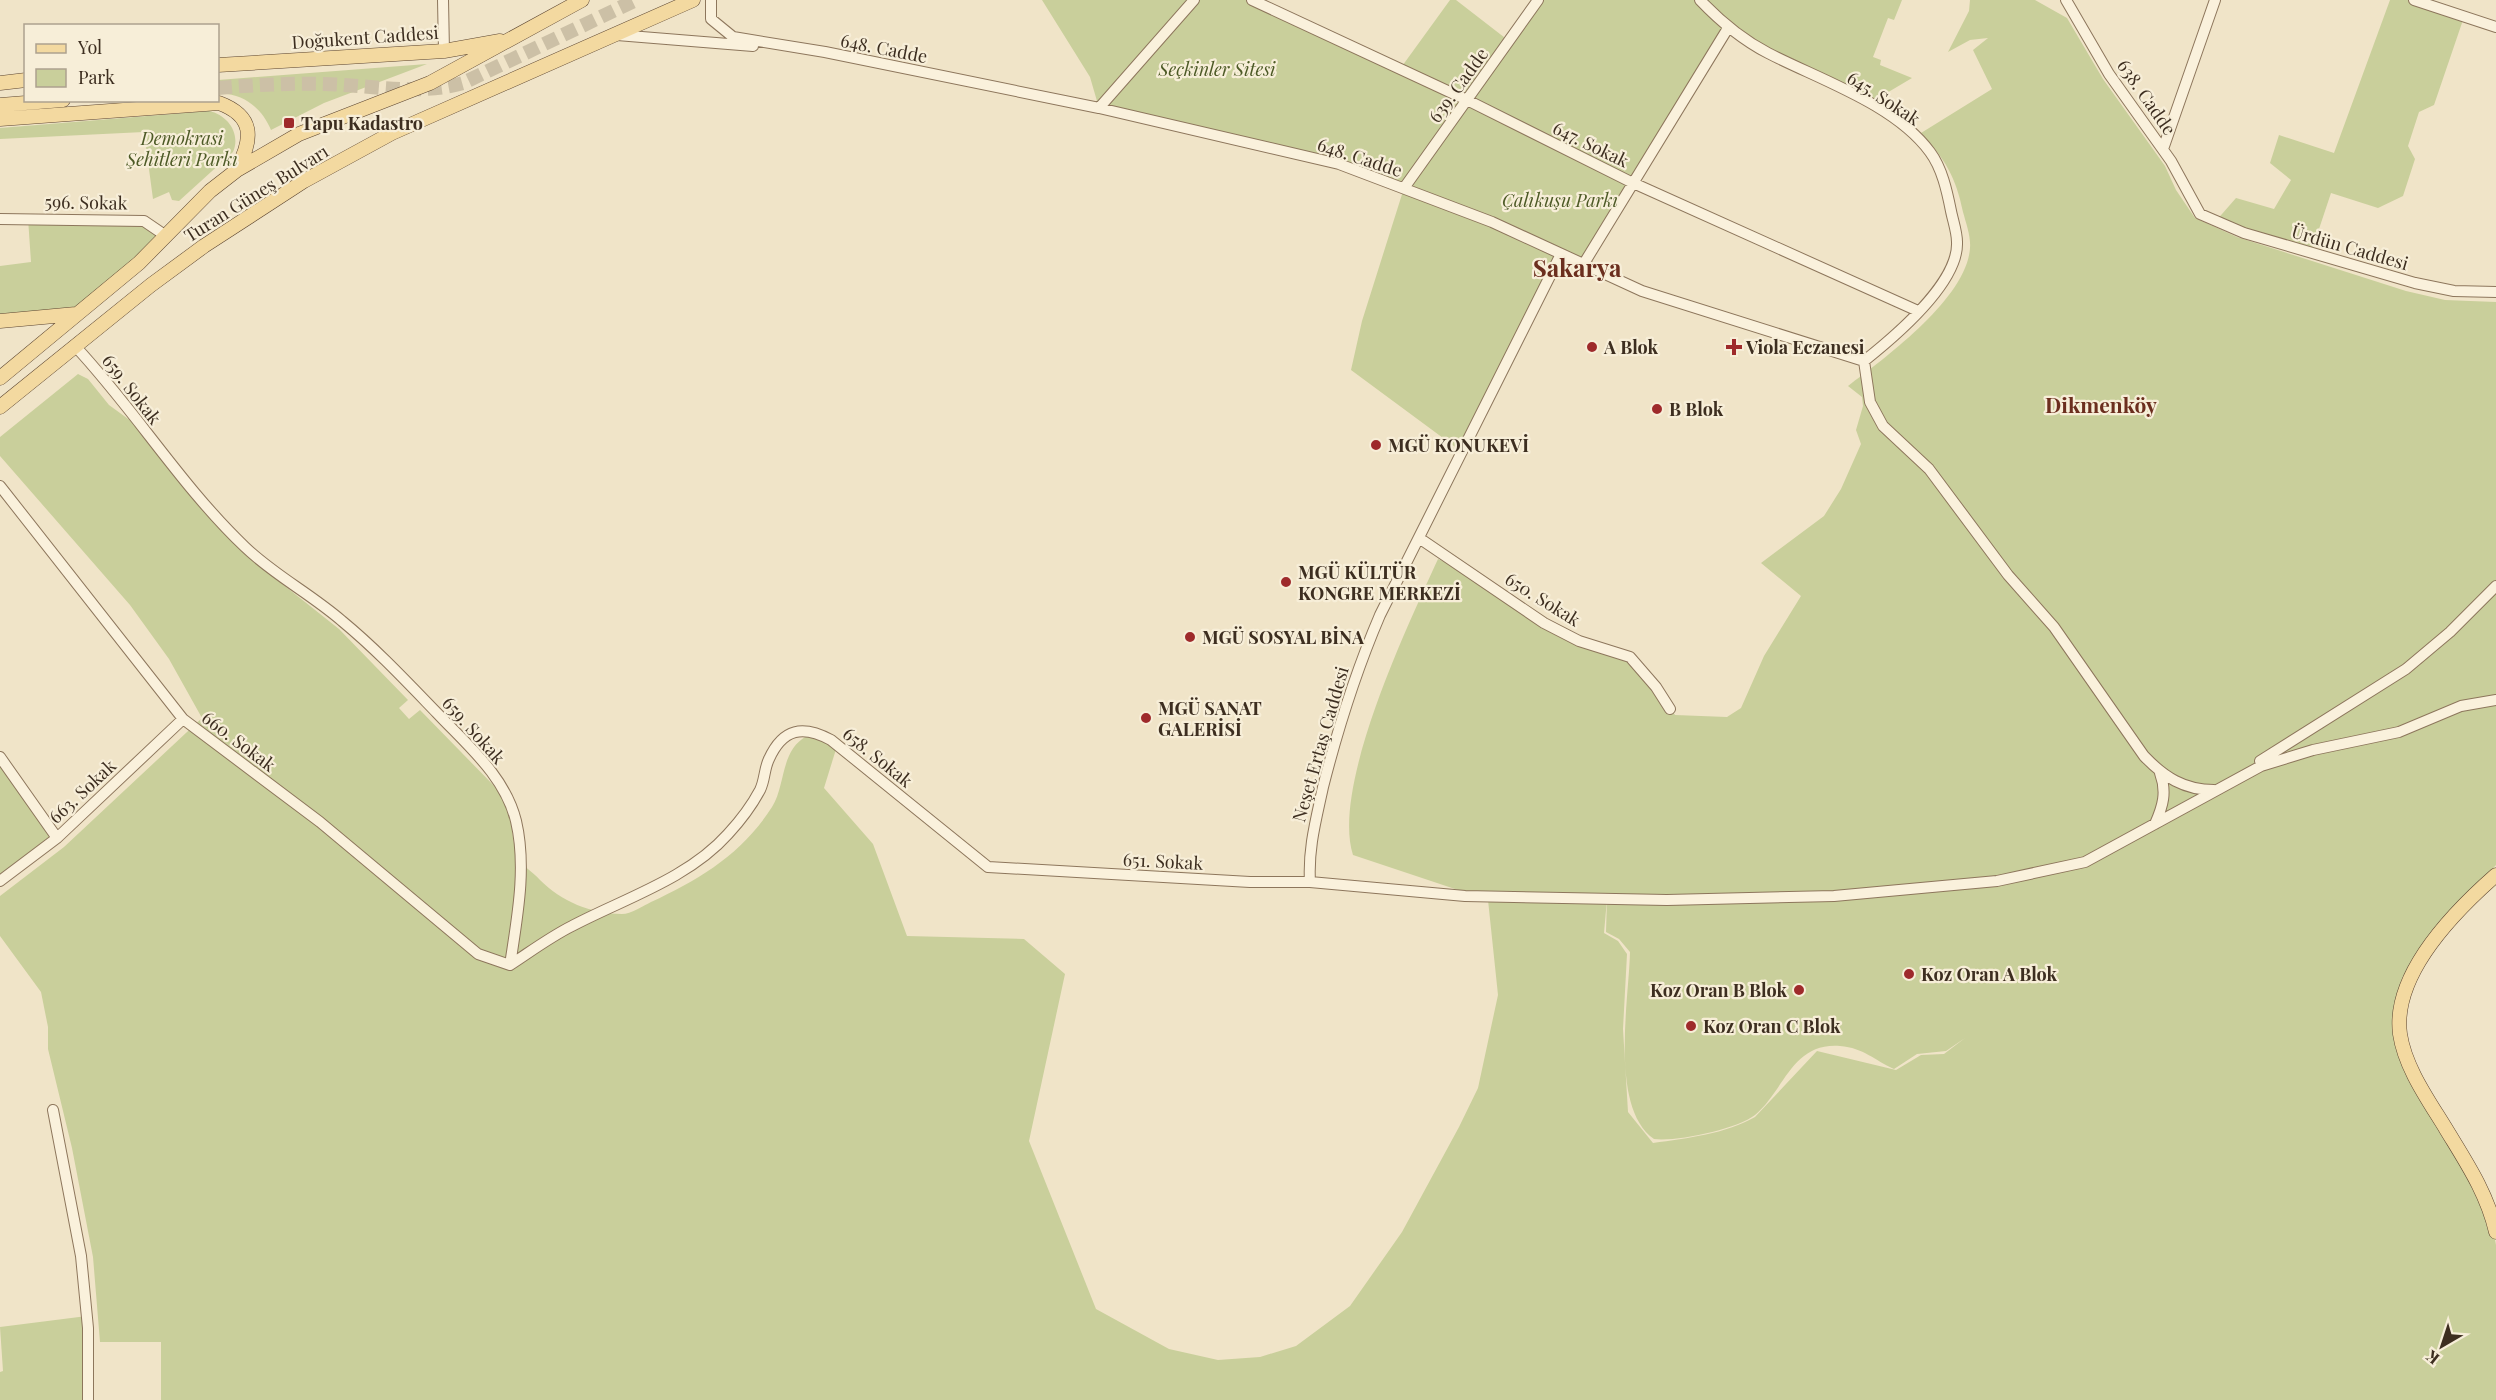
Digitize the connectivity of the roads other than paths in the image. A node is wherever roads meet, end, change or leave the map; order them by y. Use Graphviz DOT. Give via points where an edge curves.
graph roads {
  1 [pos="443,0"];
  2 [pos="582,0"];
  3 [pos="693,0"];
  4 [pos="711,0"];
  5 [pos="1194,0"];
  6 [pos="1252,0"];
  7 [pos="1538,0"];
  8 [pos="1700,0"];
  9 [pos="2066,0"];
  10 [pos="2215,0"];
  11 [pos="2414,0"];
  12 [pos="571,3"];
  13 [pos="2496,27"];
  14 [pos="1728,28"];
  15 [pos="617,35"];
  16 [pos="514,39"];
  17 [pos="444,51"];
  18 [pos="825,52"];
  19 [pos="219,65"];
  20 [pos="24,80"];
  21 [pos="0,83"];
  22 [pos="1467,100"];
  23 [pos="38,102"];
  24 [pos="0,105"];
  25 [pos="1099,108"];
  26 [pos="0,119"];
  27 [pos="2163,149"];
  28 [pos="237,170"];
  29 [pos="1631,182"];
  30 [pos="1404,188"];
  31 [pos="2200,214"];
  32 [pos="0,219"];
  33 [pos="166,236"];
  34 [pos="1561,254"];
  35 [pos="1583,265"];
  36 [pos="2496,292"];
  37 [pos="1918,311"];
  38 [pos="76,314"];
  39 [pos="0,321"];
  40 [pos="75,346"];
  41 [pos="1864,361"];
  42 [pos="0,378"];
  43 [pos="0,407"];
  44 [pos="0,486"];
  45 [pos="1419,538"];
  46 [pos="2496,586"];
  47 [pos="2496,700"];
  48 [pos="1670,709"];
  49 [pos="183,719"];
  50 [pos="0,757"];
  51 [pos="2160,773"];
  52 [pos="2215,790"];
  53 [pos="2156,824"];
  54 [pos="57,838"];
  55 [pos="988,867"];
  56 [pos="2496,874"];
  57 [pos="0,882"];
  58 [pos="1310,882"];
  59 [pos="510,965"];
  60 [pos="53,1110"];
  61 [pos="2496,1232"];
  62 [pos="88,1400"];
  1 -- 17 [label="street"];
  2 -- 12 [label="main road, Turan Güneş Bulvarı"];
  3 -- 15 [label="main road, Turan Güneş Bulvarı"];
  4 -- 18 [label="street" via="711,19 733,37"];
  5 -- 25 [label="street"];
  6 -- 22 [label="street, 647. Sokak"];
  7 -- 22 [label="street, 639. Cadde"];
  8 -- 14 [label="street, 645. Sokak"];
  9 -- 27 [label="street, 638. Cadde" via="2109,74"];
  10 -- 27 [label="street"];
  11 -- 13 [label="street"];
  12 -- 16 [label="main road, Turan Güneş Bulvarı"];
  14 -- 29 [label="street"];
  14 -- 37 [label="street, 645. Sokak" via="1766,52 1869,104 1900,124 1930,152 1942,176 1958,244 1945,278"];
  15 -- 18 [label="street"];
  15 -- 40 [label="main road, Turan Güneş Bulvarı" via="392,133 304,181 204,246"];
  16 -- 17 [label="main road, Doğukent Caddesi"];
  16 -- 28 [label="main road, Turan Güneş Bulvarı" via="430,82 299,134"];
  17 -- 19 [label="main road, Doğukent Caddesi"];
  18 -- 25 [label="street, 648. Cadde"];
  20 -- 21 [label="main road"];
  22 -- 29 [label="street, 647. Sokak"];
  22 -- 30 [label="street, 639. Cadde"];
  23 -- 24 [label="main road"];
  25 -- 30 [label="street, 648. Cadde" via="1339,164"];
  26 -- 28 [label="main road" via="219,103 238,114 248,130 248,147"];
  27 -- 31 [label="street, 638. Cadde"];
  28 -- 33 [label="main road, Turan Güneş Bulvarı"];
  29 -- 35 [label="street"];
  29 -- 37 [label="street, 647. Sokak"];
  30 -- 34 [label="street, 648. Cadde"];
  31 -- 36 [label="street, Ürdün Caddesi" via="2244,233 2415,283 2454,291"];
  32 -- 33 [label="street, 596. Sokak" via="144,220"];
  33 -- 38 [label="main road, Turan Güneş Bulvarı"];
  34 -- 35 [label="street, 648. Cadde"];
  34 -- 45 [label="street, Neşet Ertaş Caddesi"];
  35 -- 41 [label="street, 648. Cadde" via="1642,291"];
  37 -- 41 [label="street, 645. Sokak"];
  38 -- 39 [label="main road"];
  38 -- 42 [label="main road, Turan Güneş Bulvarı"];
  40 -- 43 [label="main road, Turan Güneş Bulvarı"];
  40 -- 59 [label="street, 659. Sokak" via="224,527 255,556 342,621 398,672 504,789 516,820 521,852"];
  41 -- 51 [label="street" via="1870,402 1883,426 1929,469 2008,575 2054,627"];
  44 -- 49 [label="street, 660. Sokak"];
  45 -- 48 [label="street, 650. Sokak" via="1544,623 1630,657"];
  45 -- 58 [label="street, Neşet Ertaş Caddesi" via="1380,615 1344,709 1315,818 1308,856"];
  46 -- 52 [label="street" via="2406,669"];
  47 -- 52 [label="street" via="2461,706 2399,732 2261,766"];
  49 -- 54 [label="street, 663. Sokak"];
  49 -- 59 [label="street, 660. Sokak" via="320,822 478,954"];
  50 -- 54 [label="street"];
  51 -- 52 [label="street" via="2185,786"];
  51 -- 53 [label="street" via="2163,802"];
  52 -- 53 [label="street, 651. Sokak"];
  53 -- 58 [label="street, 651. Sokak" via="2085,862 2046,872 1997,881 1834,896 1666,900 1465,896"];
  54 -- 57 [label="street, 663. Sokak"];
  55 -- 58 [label="street, 651. Sokak"];
  55 -- 59 [label="street, 658. Sokak" via="831,740 815,731 801,730 789,734 776,747 768,760 761,788 728,835 707,854 663,881 569,928"];
  56 -- 61 [label="main road" via="2436,936 2409,985 2400,1020 2400,1034 2411,1067 2483,1193"];
  60 -- 62 [label="street" via="81,1256 88,1328"];
}
